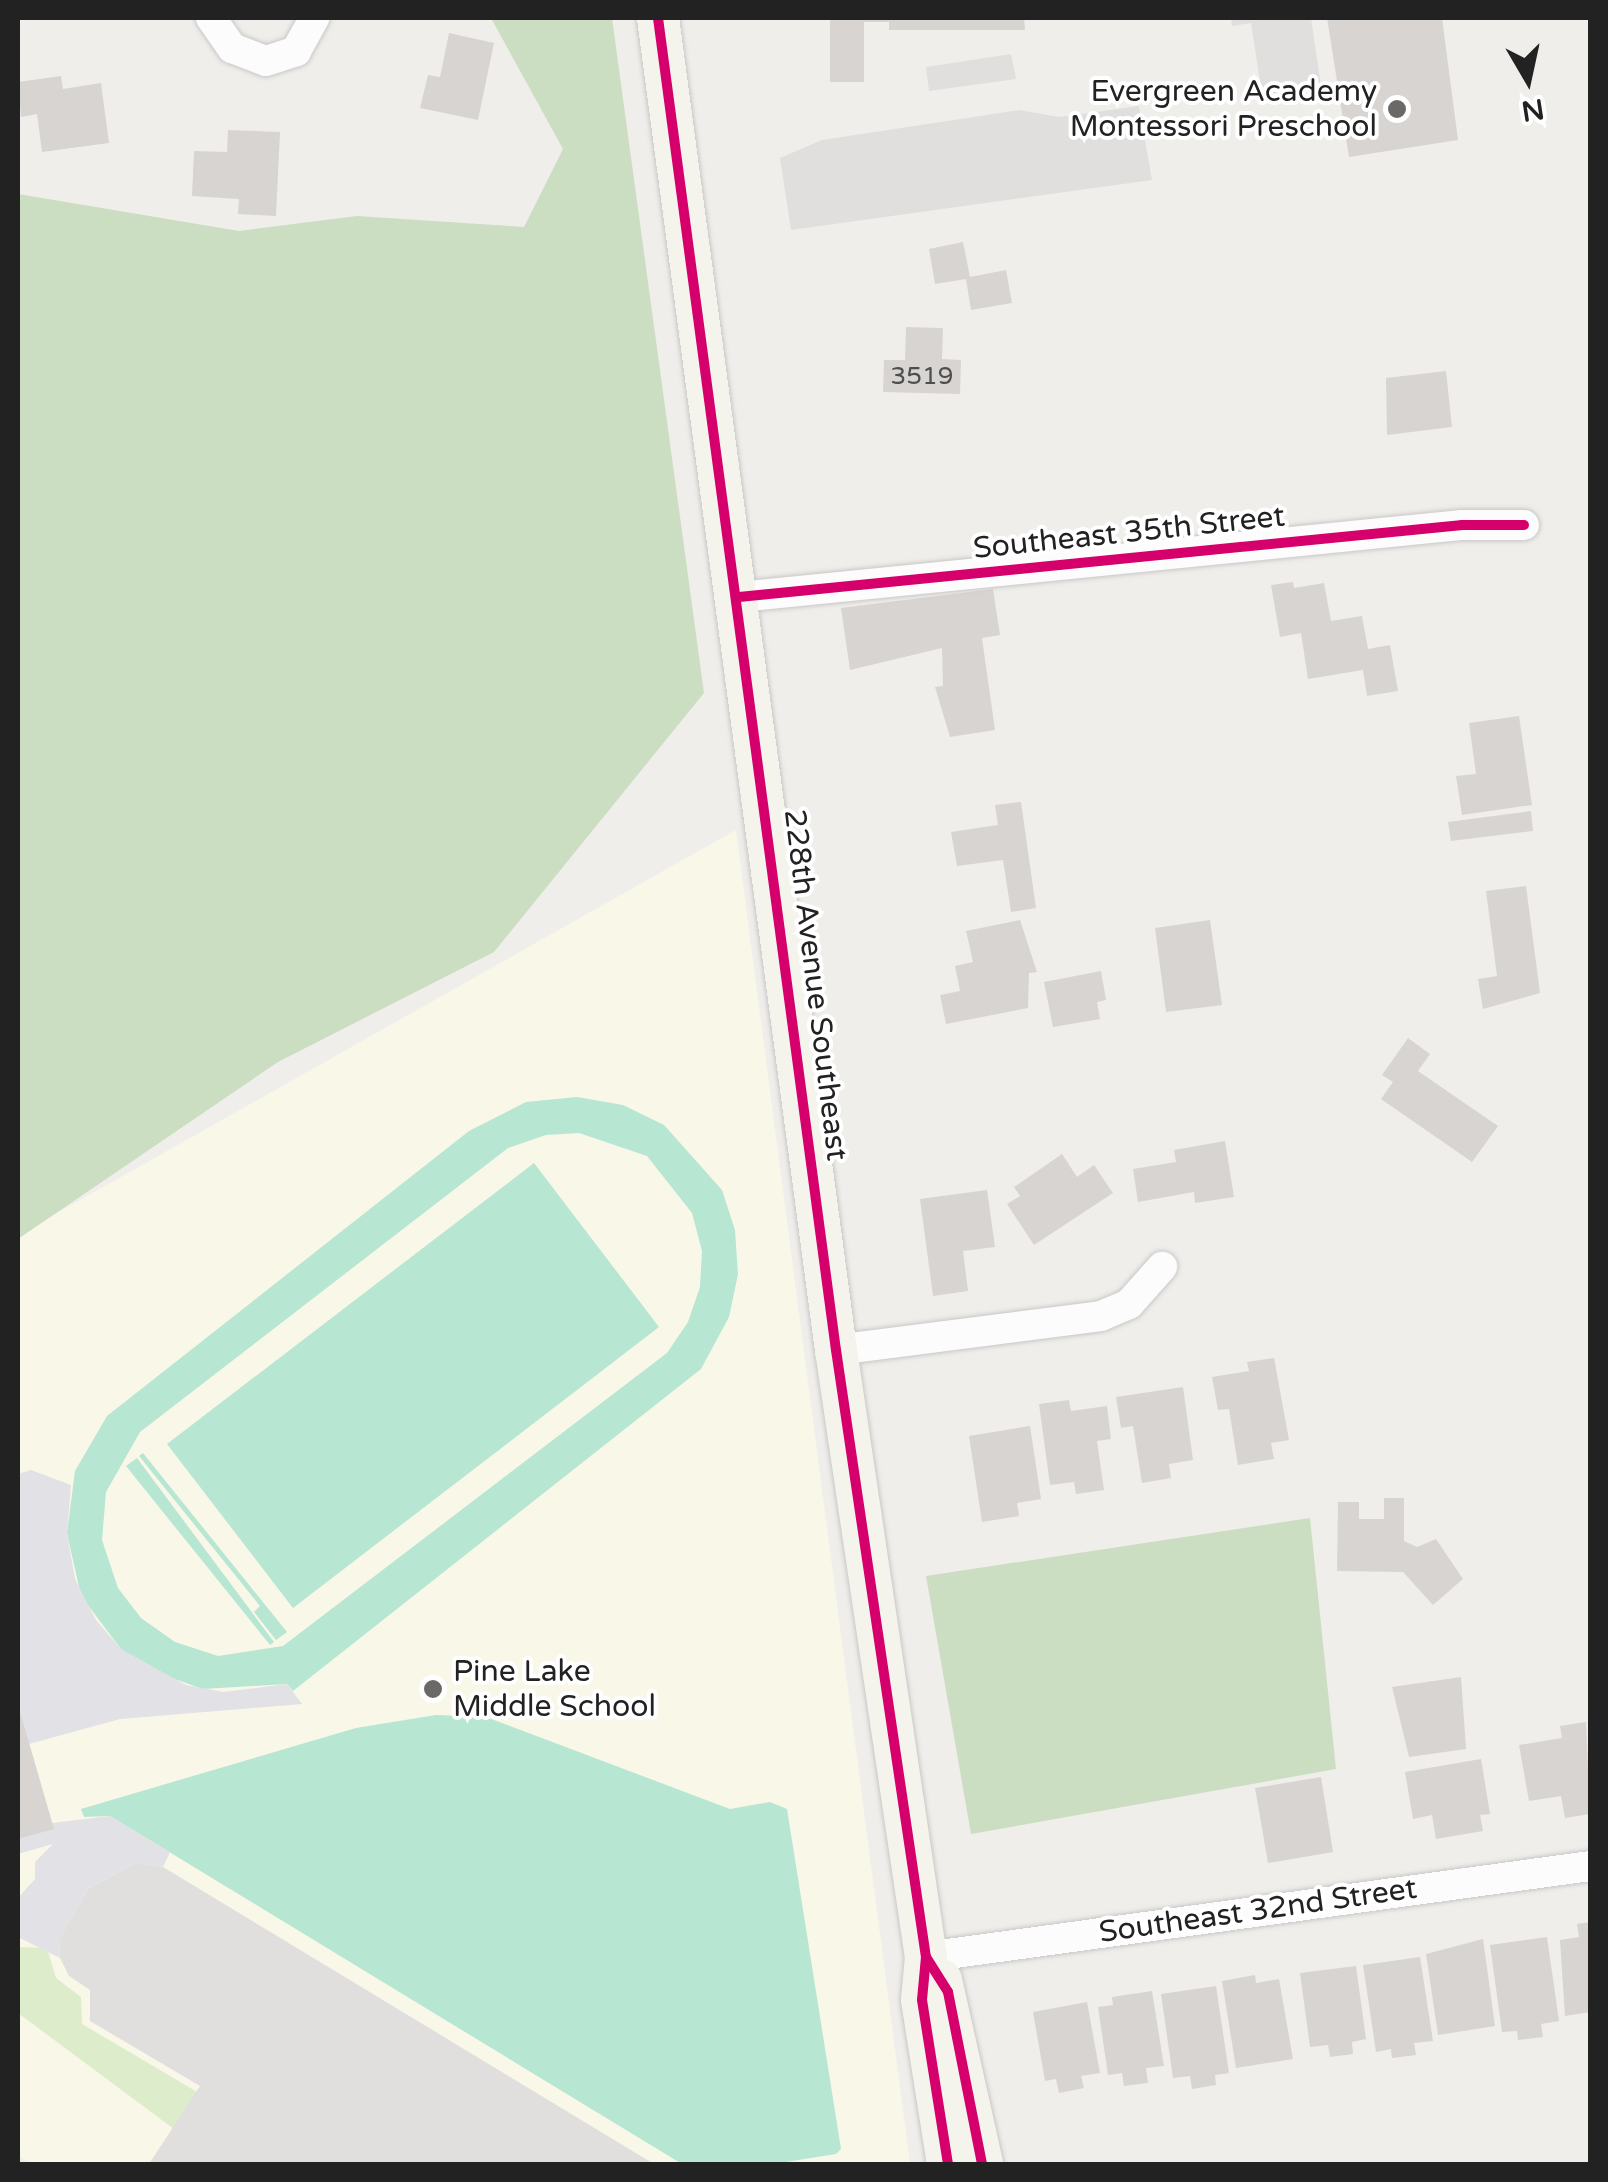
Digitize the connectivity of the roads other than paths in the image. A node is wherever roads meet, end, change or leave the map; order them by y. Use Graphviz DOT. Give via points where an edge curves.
graph roads {
  1 [pos="210,18"];
  2 [pos="314,18"];
  3 [pos="658,18"];
  4 [pos="1524,525"];
  5 [pos="739,597"];
  6 [pos="1162,1267"];
  7 [pos="836,1350"];
  8 [pos="1590,1866"];
  9 [pos="926,1957"];
  10 [pos="948,2164"];
  11 [pos="982,2164"];
  1 -- 2 [label="street" via="232,48 266,61 296,51"];
  3 -- 5 [label="main road, 228th Avenue Southeast"];
  4 -- 5 [label="street, Southeast 35th Street" via="1462,525"];
  5 -- 7 [label="main road, 228th Avenue Southeast"];
  6 -- 7 [label="street" via="1148,1289 1101,1316"];
  7 -- 9 [label="main road, 228th Avenue Southeast"];
  8 -- 9 [label="street, Southeast 32nd Street"];
  9 -- 10 [label="main road, 228th Avenue Southeast" via="922,2000"];
  9 -- 11 [label="main road, 228th Avenue Southeast" via="948,1992"];
}
